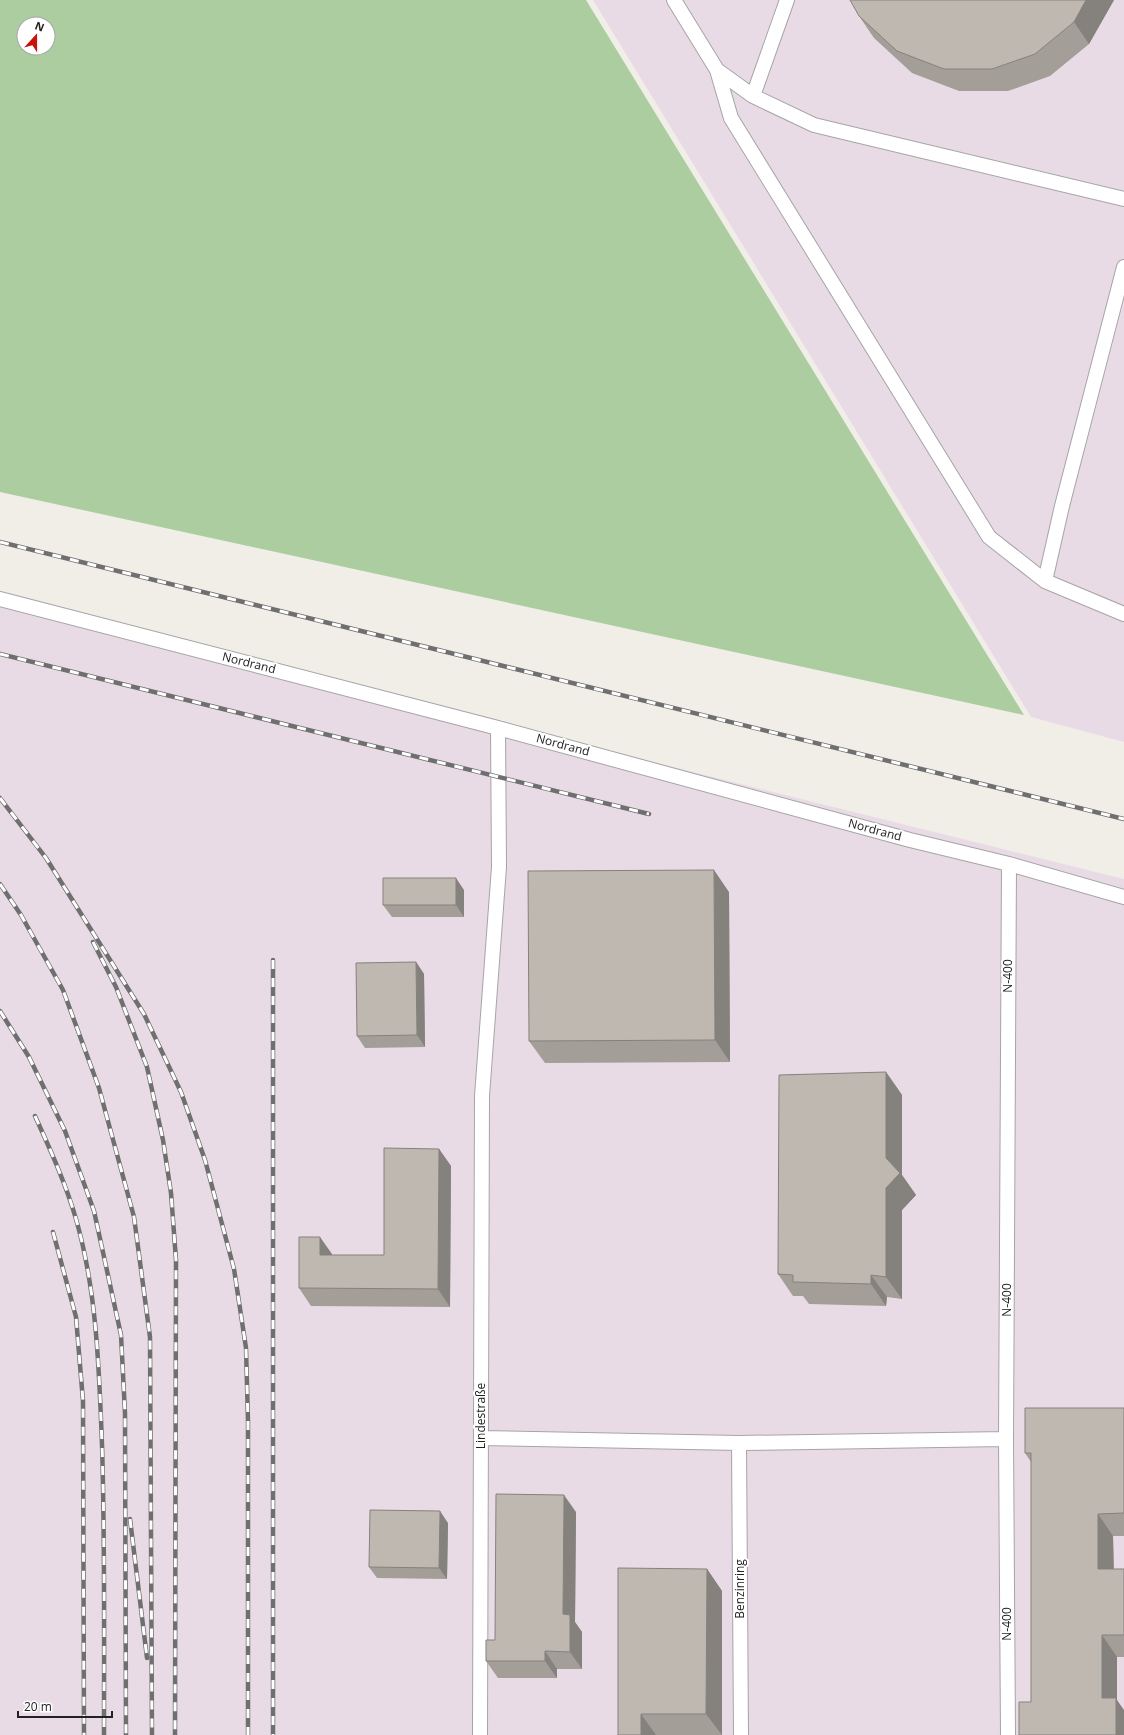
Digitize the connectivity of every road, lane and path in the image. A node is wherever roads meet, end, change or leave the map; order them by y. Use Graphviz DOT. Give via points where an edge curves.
graph roads {
  1 [pos="674,0"];
  2 [pos="787,0"];
  3 [pos="717,70"];
  4 [pos="753,96"];
  5 [pos="1124,199"];
  6 [pos="1124,266"];
  7 [pos="1045,581"];
  8 [pos="0,599"];
  9 [pos="1124,614"];
  10 [pos="498,728"];
  11 [pos="1009,864"];
  12 [pos="1124,897"];
  13 [pos="481,1438"];
  14 [pos="1006,1439"];
  15 [pos="739,1444"];
  16 [pos="480,1735"];
  17 [pos="741,1735"];
  18 [pos="1008,1735"];
  1 -- 3 [label="lane"];
  2 -- 4 [label="lane"];
  3 -- 4 [label="lane"];
  3 -- 7 [label="lane" via="731,118 989,537"];
  4 -- 5 [label="lane" via="814,124"];
  6 -- 7 [label="lane"];
  7 -- 9 [label="lane"];
  8 -- 10 [label="lane, Nordrand"];
  10 -- 11 [label="lane, Nordrand" via="902,838"];
  10 -- 13 [label="lane, Lindestraße" via="499,867 482,1096"];
  11 -- 12 [label="lane, Nordrand"];
  11 -- 14 [label="lane, N-400"];
  13 -- 15 [label="lane"];
  13 -- 16 [label="lane, Lindestraße"];
  14 -- 15 [label="lane"];
  14 -- 18 [label="lane, N-400"];
  15 -- 17 [label="lane, Benzinring"];
}
